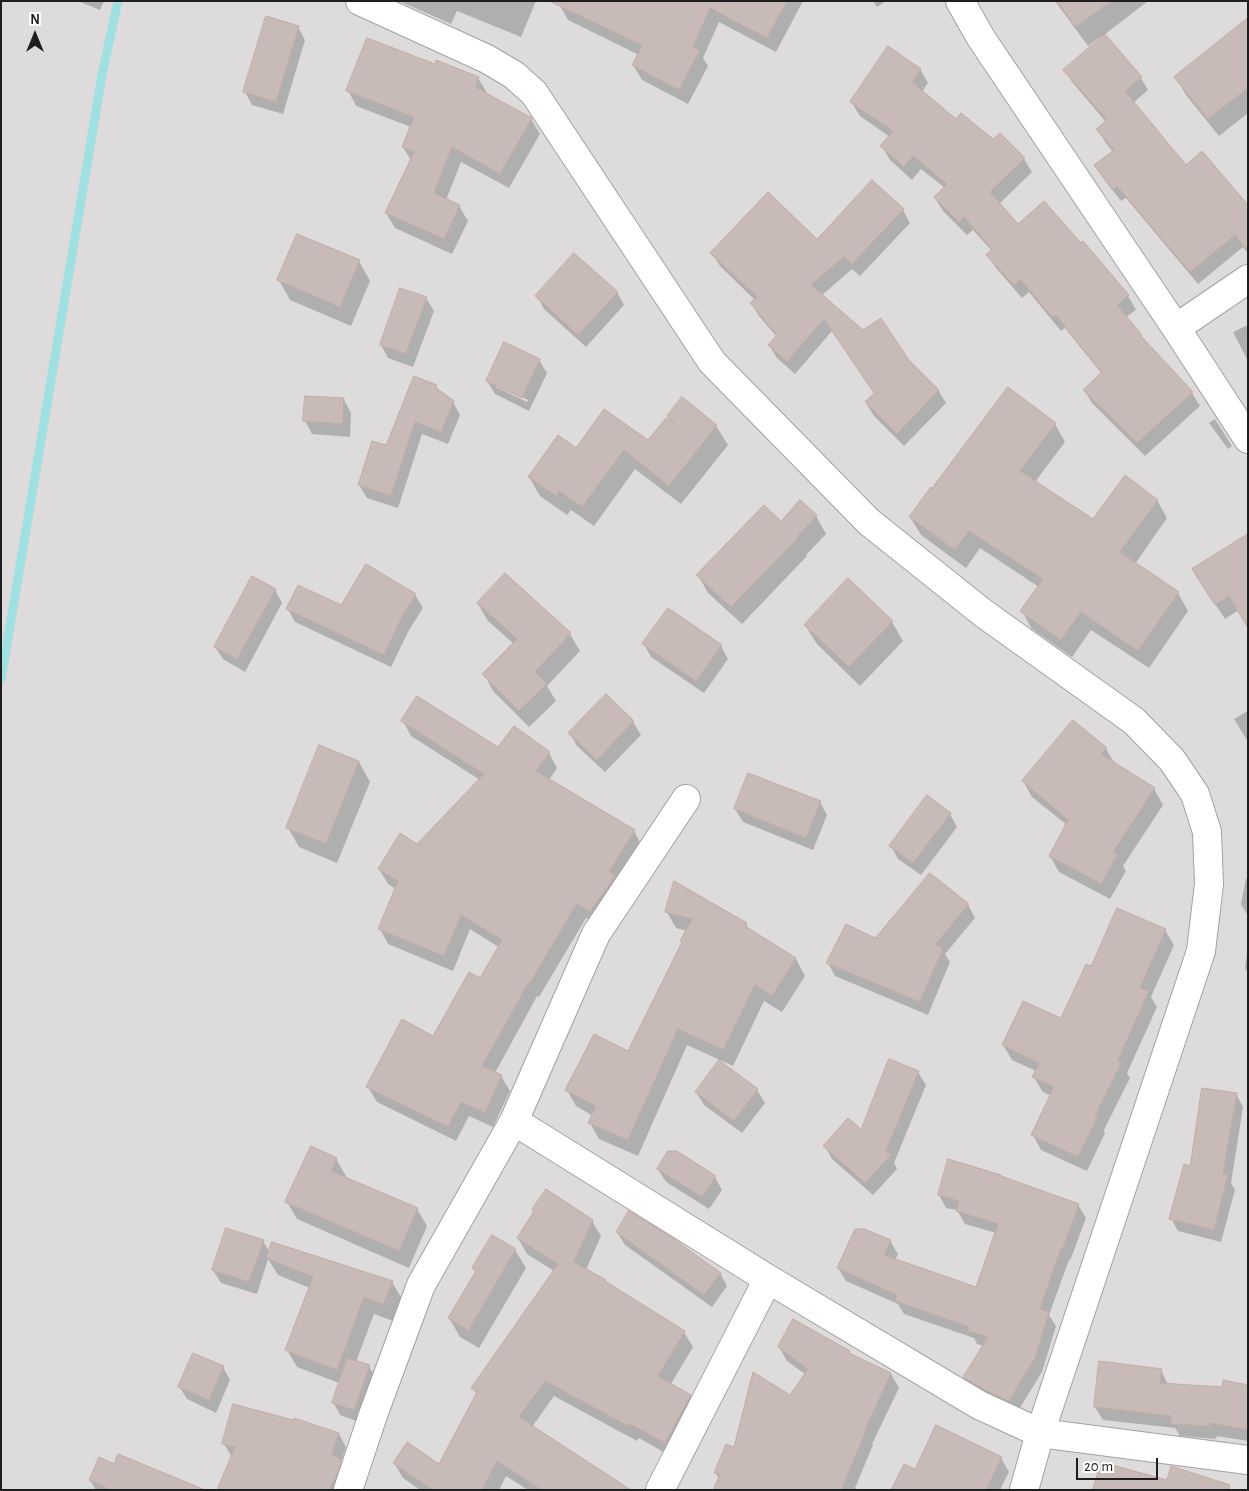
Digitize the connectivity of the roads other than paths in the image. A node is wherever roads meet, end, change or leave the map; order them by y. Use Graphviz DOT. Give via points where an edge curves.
graph roads {
  1 [pos="360,1"];
  2 [pos="960,1"];
  3 [pos="1248,279"];
  4 [pos="1176,328"];
  5 [pos="1248,439"];
  6 [pos="686,800"];
  7 [pos="514,1120"];
  8 [pos="768,1279"];
  9 [pos="1040,1433"];
  10 [pos="1248,1460"];
  11 [pos="348,1490"];
  12 [pos="660,1490"];
  13 [pos="1024,1490"];
  1 -- 9 [label="street" via="488,60 534,93 712,362 869,522 983,613 1134,721 1172,760 1194,794 1207,832 1209,884 1201,951"];
  2 -- 4 [label="street" via="981,38"];
  3 -- 4 [label="street"];
  4 -- 5 [label="street"];
  6 -- 7 [label="street" via="596,934"];
  7 -- 8 [label="street"];
  7 -- 11 [label="street" via="421,1285"];
  8 -- 9 [label="street" via="979,1405"];
  8 -- 12 [label="street"];
  9 -- 10 [label="street"];
  9 -- 13 [label="street"];
}
